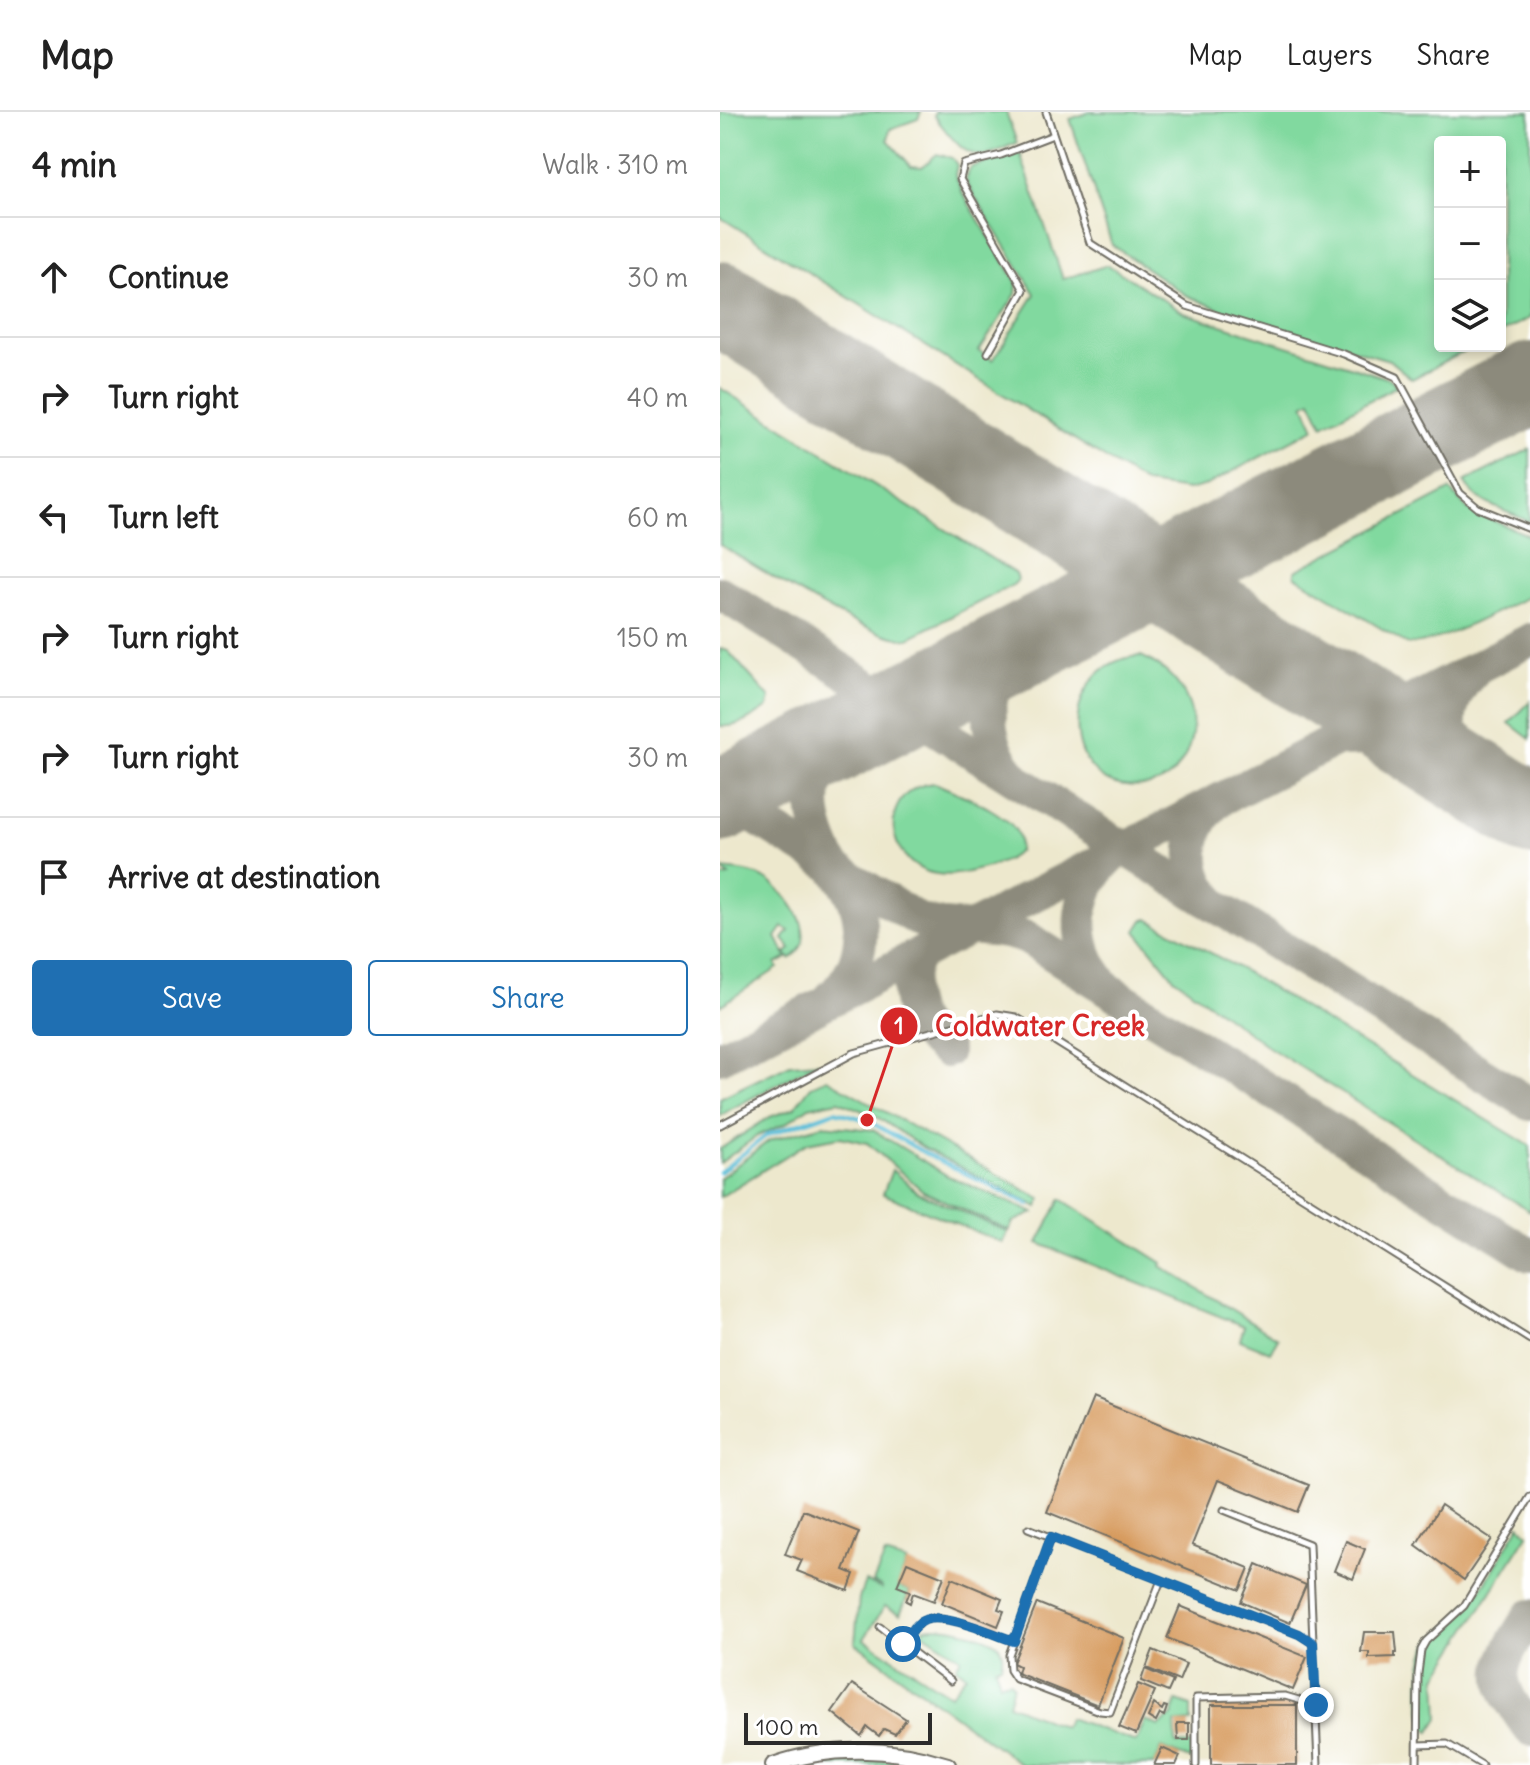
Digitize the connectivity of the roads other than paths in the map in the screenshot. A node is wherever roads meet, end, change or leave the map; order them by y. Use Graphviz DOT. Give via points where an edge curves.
graph roads {
  1 [pos="1046,112"];
  2 [pos="1053,135"];
  3 [pos="988,353"];
  4 [pos="1530,529"];
  5 [pos="720,1125"];
  6 [pos="1530,1340"];
  7 [pos="1530,1497"];
  8 [pos="1224,1510"];
  9 [pos="1028,1528"];
  10 [pos="1051,1537"];
  11 [pos="1161,1580"];
  12 [pos="880,1627"];
  13 [pos="1014,1641"];
  14 [pos="1313,1643"];
  15 [pos="903,1644"];
  16 [pos="951,1681"];
  17 [pos="1316,1705"];
  18 [pos="1418,1745"];
  19 [pos="773,1765"];
  20 [pos="948,1765"];
  21 [pos="1196,1765"];
  22 [pos="1318,1765"];
  23 [pos="1417,1765"];
  24 [pos="1482,1765"];
  1 -- 2 [label="lane"];
  2 -- 3 [label="lane" via="964,164 960,179 1024,290"];
  2 -- 4 [label="lane" via="1090,243 1187,306 1344,354 1397,377 1460,493 1478,508"];
  5 -- 6 [label="lane" via="854,1053 997,1014 1016,1017"];
  7 -- 18 [label="lane" via="1464,1606 1421,1650"];
  8 -- 14 [label="lane" via="1309,1544"];
  9 -- 10 [label="lane"];
  10 -- 11 [label="lane"];
  10 -- 13 [label="lane"];
  11 -- 13 [label="lane" via="1110,1712 1016,1679 1009,1655"];
  11 -- 14 [label="lane"];
  12 -- 15 [label="lane"];
  13 -- 15 [label="lane" via="942,1618 924,1620"];
  14 -- 17 [label="lane"];
  15 -- 16 [label="lane"];
  17 -- 21 [label="lane" via="1285,1696 1196,1698"];
  17 -- 22 [label="lane"];
  18 -- 23 [label="lane"];
  18 -- 24 [label="lane" via="1447,1744"];
  19 -- 20 [label="street" via="865,1750"];
}
